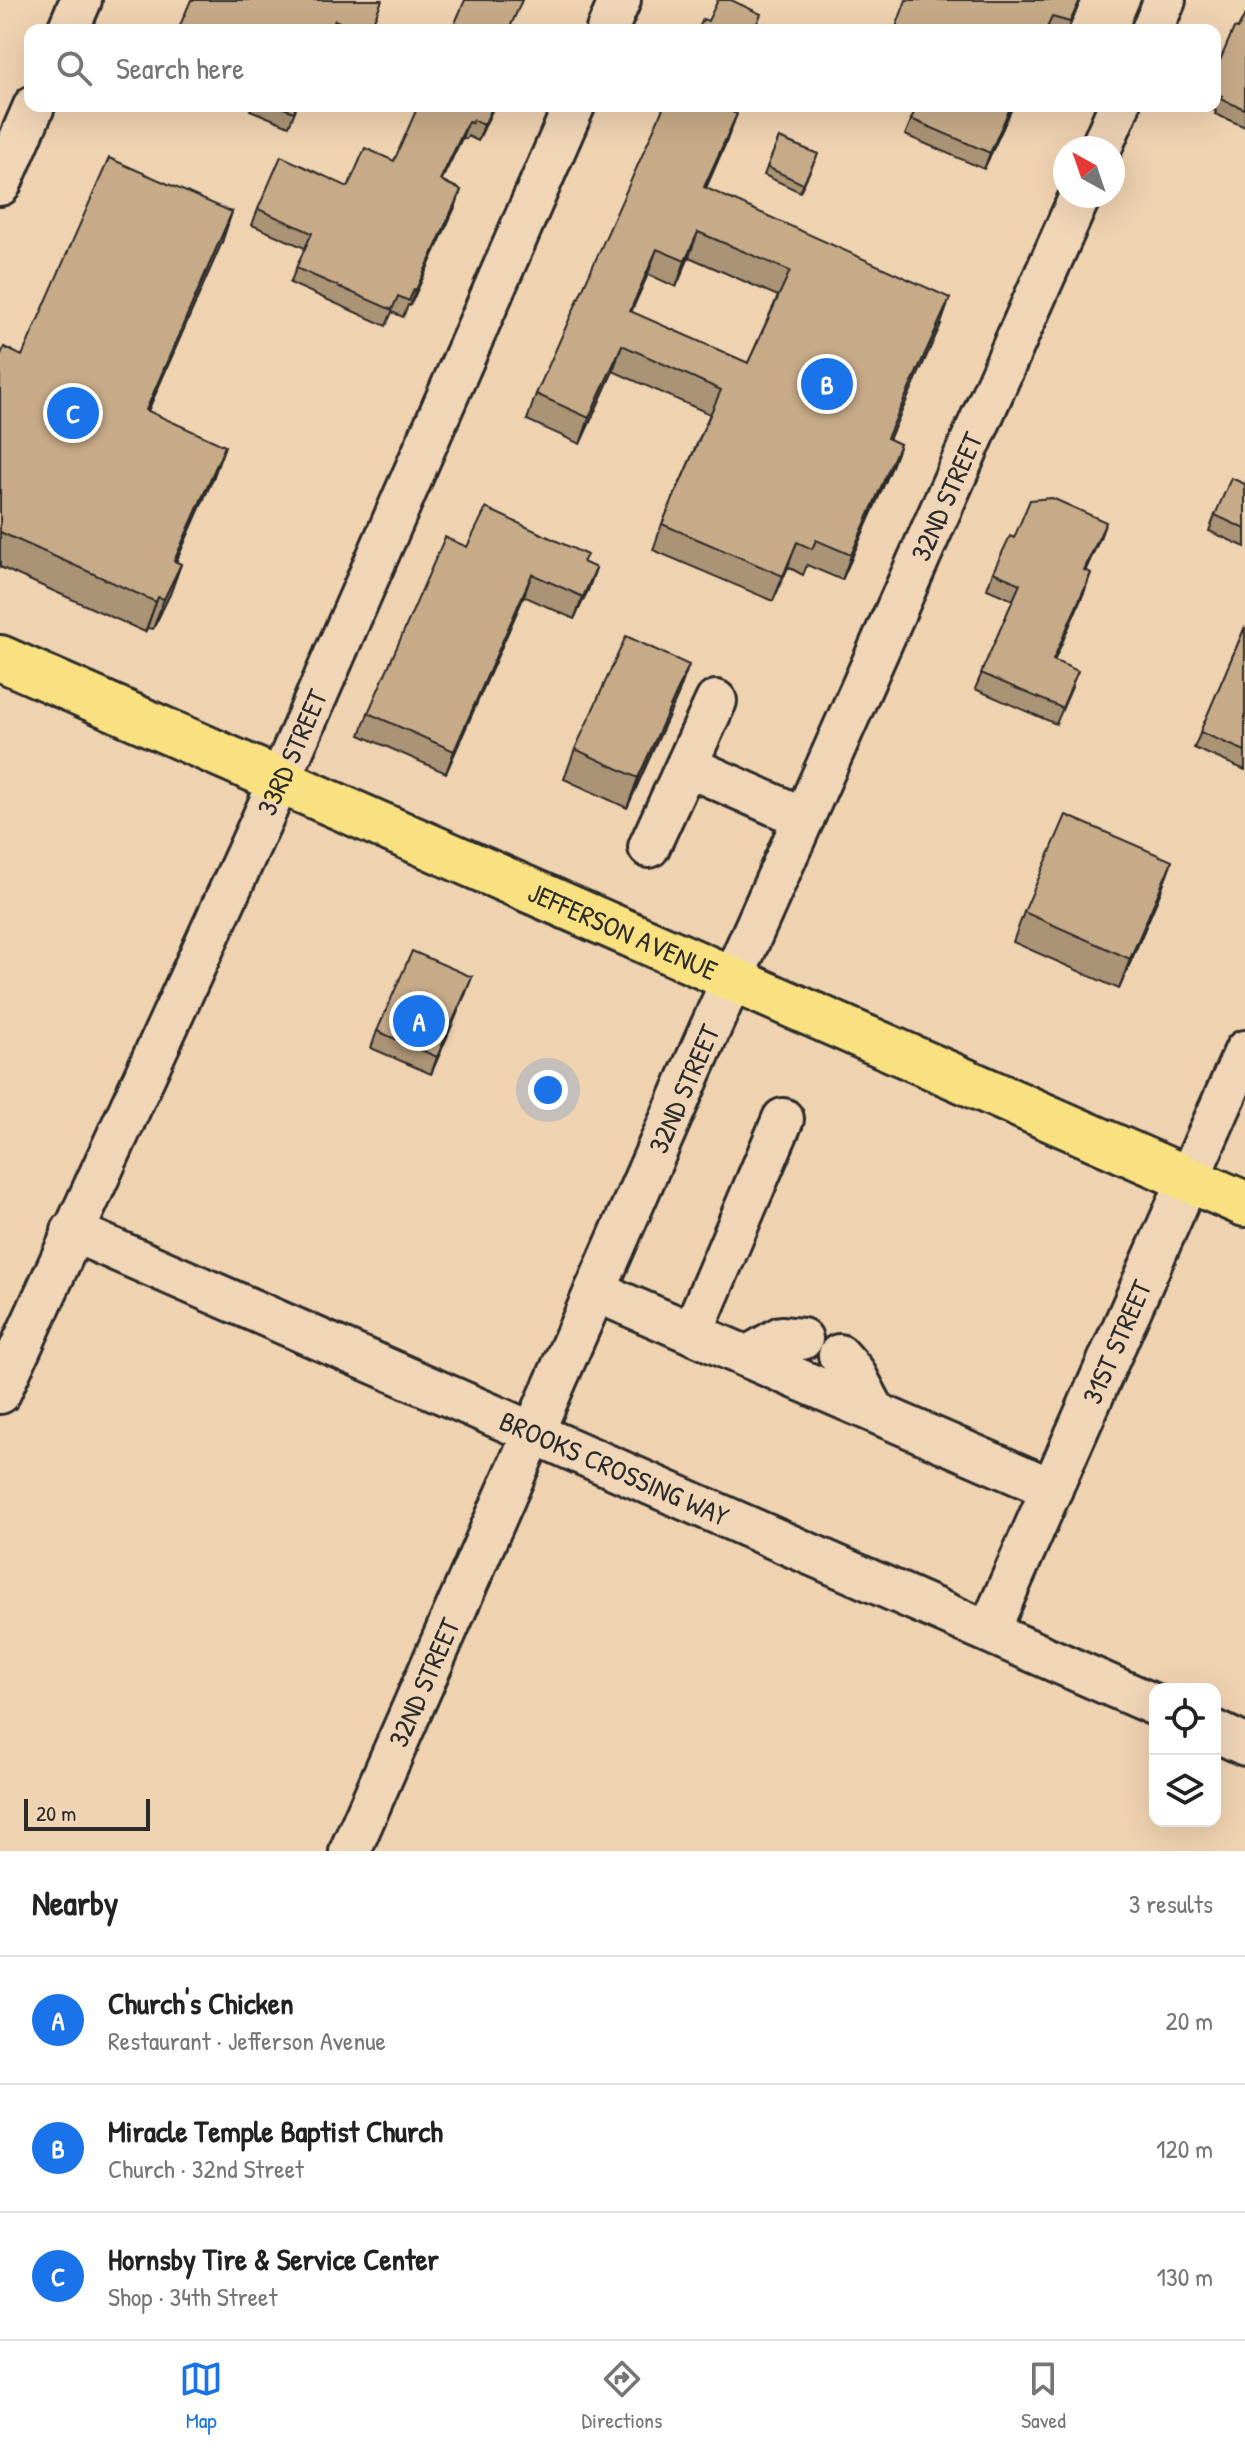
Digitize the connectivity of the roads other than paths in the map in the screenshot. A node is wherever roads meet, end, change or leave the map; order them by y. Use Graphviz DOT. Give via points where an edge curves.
graph roads {
  1 [pos="81,0"];
  2 [pos="620,0"];
  3 [pos="1165,0"];
  4 [pos="71,24"];
  5 [pos="610,24"];
  6 [pos="1155,24"];
  7 [pos="31,112"];
  8 [pos="571,112"];
  9 [pos="1116,112"];
  10 [pos="1106,136"];
  11 [pos="0,185"];
  12 [pos="1075,208"];
  13 [pos="0,658"];
  14 [pos="716,701"];
  15 [pos="687,766"];
  16 [pos="280,780"];
  17 [pos="804,818"];
  18 [pos="649,847"];
  19 [pos="732,980"];
  20 [pos="1245,1051"];
  21 [pos="783,1119"];
  22 [pos="1188,1180"];
  23 [pos="1245,1204"];
  24 [pos="72,1231"];
  25 [pos="595,1291"];
  26 [pos="692,1333"];
  27 [pos="802,1339"];
  28 [pos="839,1355"];
  29 [pos="747,1357"];
  30 [pos="0,1393"];
  31 [pos="875,1412"];
  32 [pos="534,1431"];
  33 [pos="1052,1489"];
  34 [pos="989,1631"];
  35 [pos="1149,1702"];
  36 [pos="1221,1734"];
  37 [pos="1245,1745"];
  38 [pos="350,1851"];
  1 -- 4 [label="street"];
  2 -- 5 [label="street"];
  3 -- 6 [label="street"];
  7 -- 11 [label="street"];
  8 -- 16 [label="street, 33RD STREET"];
  9 -- 10 [label="street"];
  12 -- 17 [label="street, 32ND STREET"];
  13 -- 16 [label="main road, JEFFERSON AVENUE"];
  14 -- 15 [label="street"];
  15 -- 17 [label="street"];
  15 -- 18 [label="street"];
  16 -- 19 [label="main road, JEFFERSON AVENUE"];
  16 -- 24 [label="street, 33RD STREET"];
  17 -- 19 [label="street, 32ND STREET"];
  19 -- 22 [label="main road, JEFFERSON AVENUE"];
  19 -- 25 [label="street, 32ND STREET"];
  20 -- 22 [label="street, 31ST STREET"];
  21 -- 26 [label="street"];
  22 -- 23 [label="main road, JEFFERSON AVENUE"];
  22 -- 33 [label="street, 31ST STREET"];
  24 -- 30 [label="street, 33RD STREET"];
  24 -- 32 [label="street, BROOKS CROSSING WAY"];
  25 -- 26 [label="street"];
  25 -- 32 [label="street, 32ND STREET"];
  26 -- 29 [label="street"];
  27 -- 29 [label="street" via="781,1337"];
  28 -- 31 [label="street"];
  29 -- 31 [label="street"];
  31 -- 33 [label="street"];
  32 -- 34 [label="street, BROOKS CROSSING WAY"];
  32 -- 38 [label="street, 32ND STREET"];
  33 -- 34 [label="street, 31ST STREET"];
  34 -- 35 [label="street, BROOKS CROSSING WAY"];
  36 -- 37 [label="street"];
}
